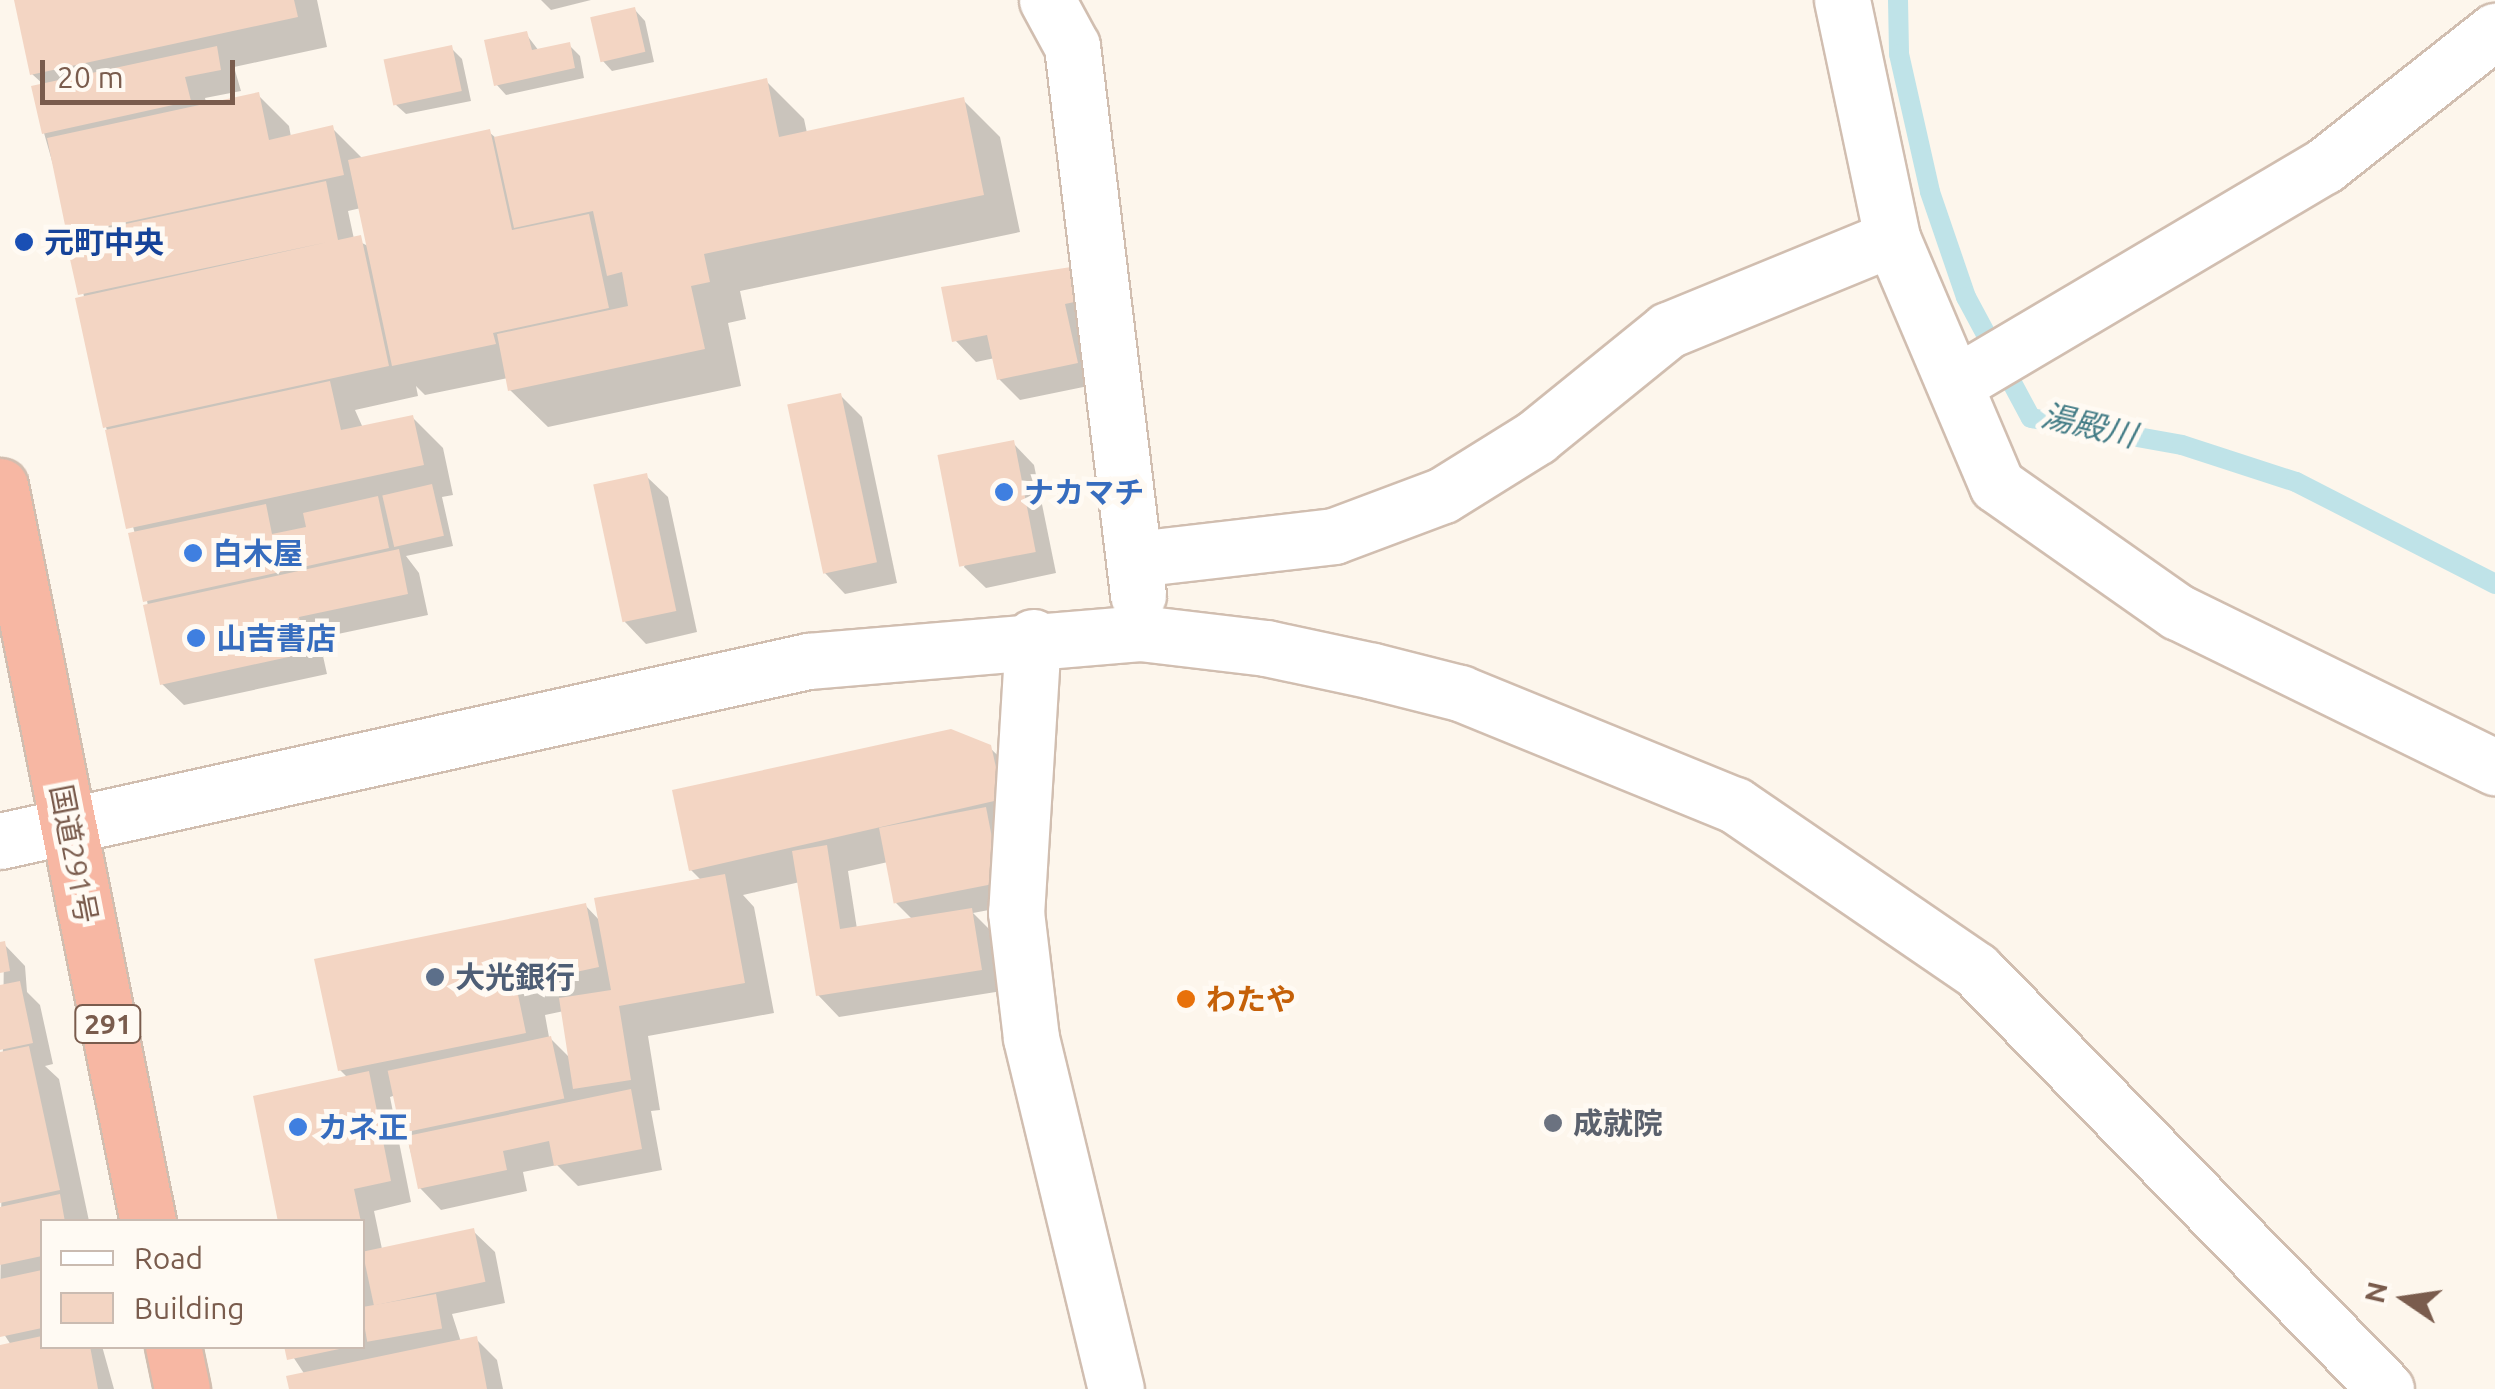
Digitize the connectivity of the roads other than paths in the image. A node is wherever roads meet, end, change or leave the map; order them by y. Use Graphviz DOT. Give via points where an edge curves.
graph roads {
  1 [pos="1048,0"];
  2 [pos="1842,0"];
  3 [pos="2495,31"];
  4 [pos="1892,238"];
  5 [pos="1961,380"];
  6 [pos="0,486"];
  7 [pos="1136,559"];
  8 [pos="1140,633"];
  9 [pos="1033,637"];
  10 [pos="2495,768"];
  11 [pos="68,826"];
  12 [pos="0,841"];
  13 [pos="147,1219"];
  14 [pos="174,1349"];
  15 [pos="182,1389"];
  16 [pos="1116,1389"];
  17 [pos="2386,1389"];
  1 -- 7 [label="street" via="1072,46"];
  2 -- 4 [label="street"];
  3 -- 5 [label="street" via="2324,166"];
  4 -- 5 [label="street"];
  4 -- 7 [label="street" via="1668,330 1536,436 1442,495 1334,536"];
  5 -- 10 [label="street" via="1997,485 2178,612"];
  6 -- 11 [label="highway, 国道291号 / 291"];
  7 -- 8 [label="street"];
  8 -- 9 [label="street"];
  8 -- 17 [label="street" via="1266,648 1460,692 1735,806 1976,970"];
  9 -- 11 [label="street" via="808,661"];
  9 -- 16 [label="street" via="1016,912 1031,1038"];
  11 -- 12 [label="street"];
  11 -- 13 [label="highway, 国道291号 / 291"];
  14 -- 15 [label="highway"];
}
